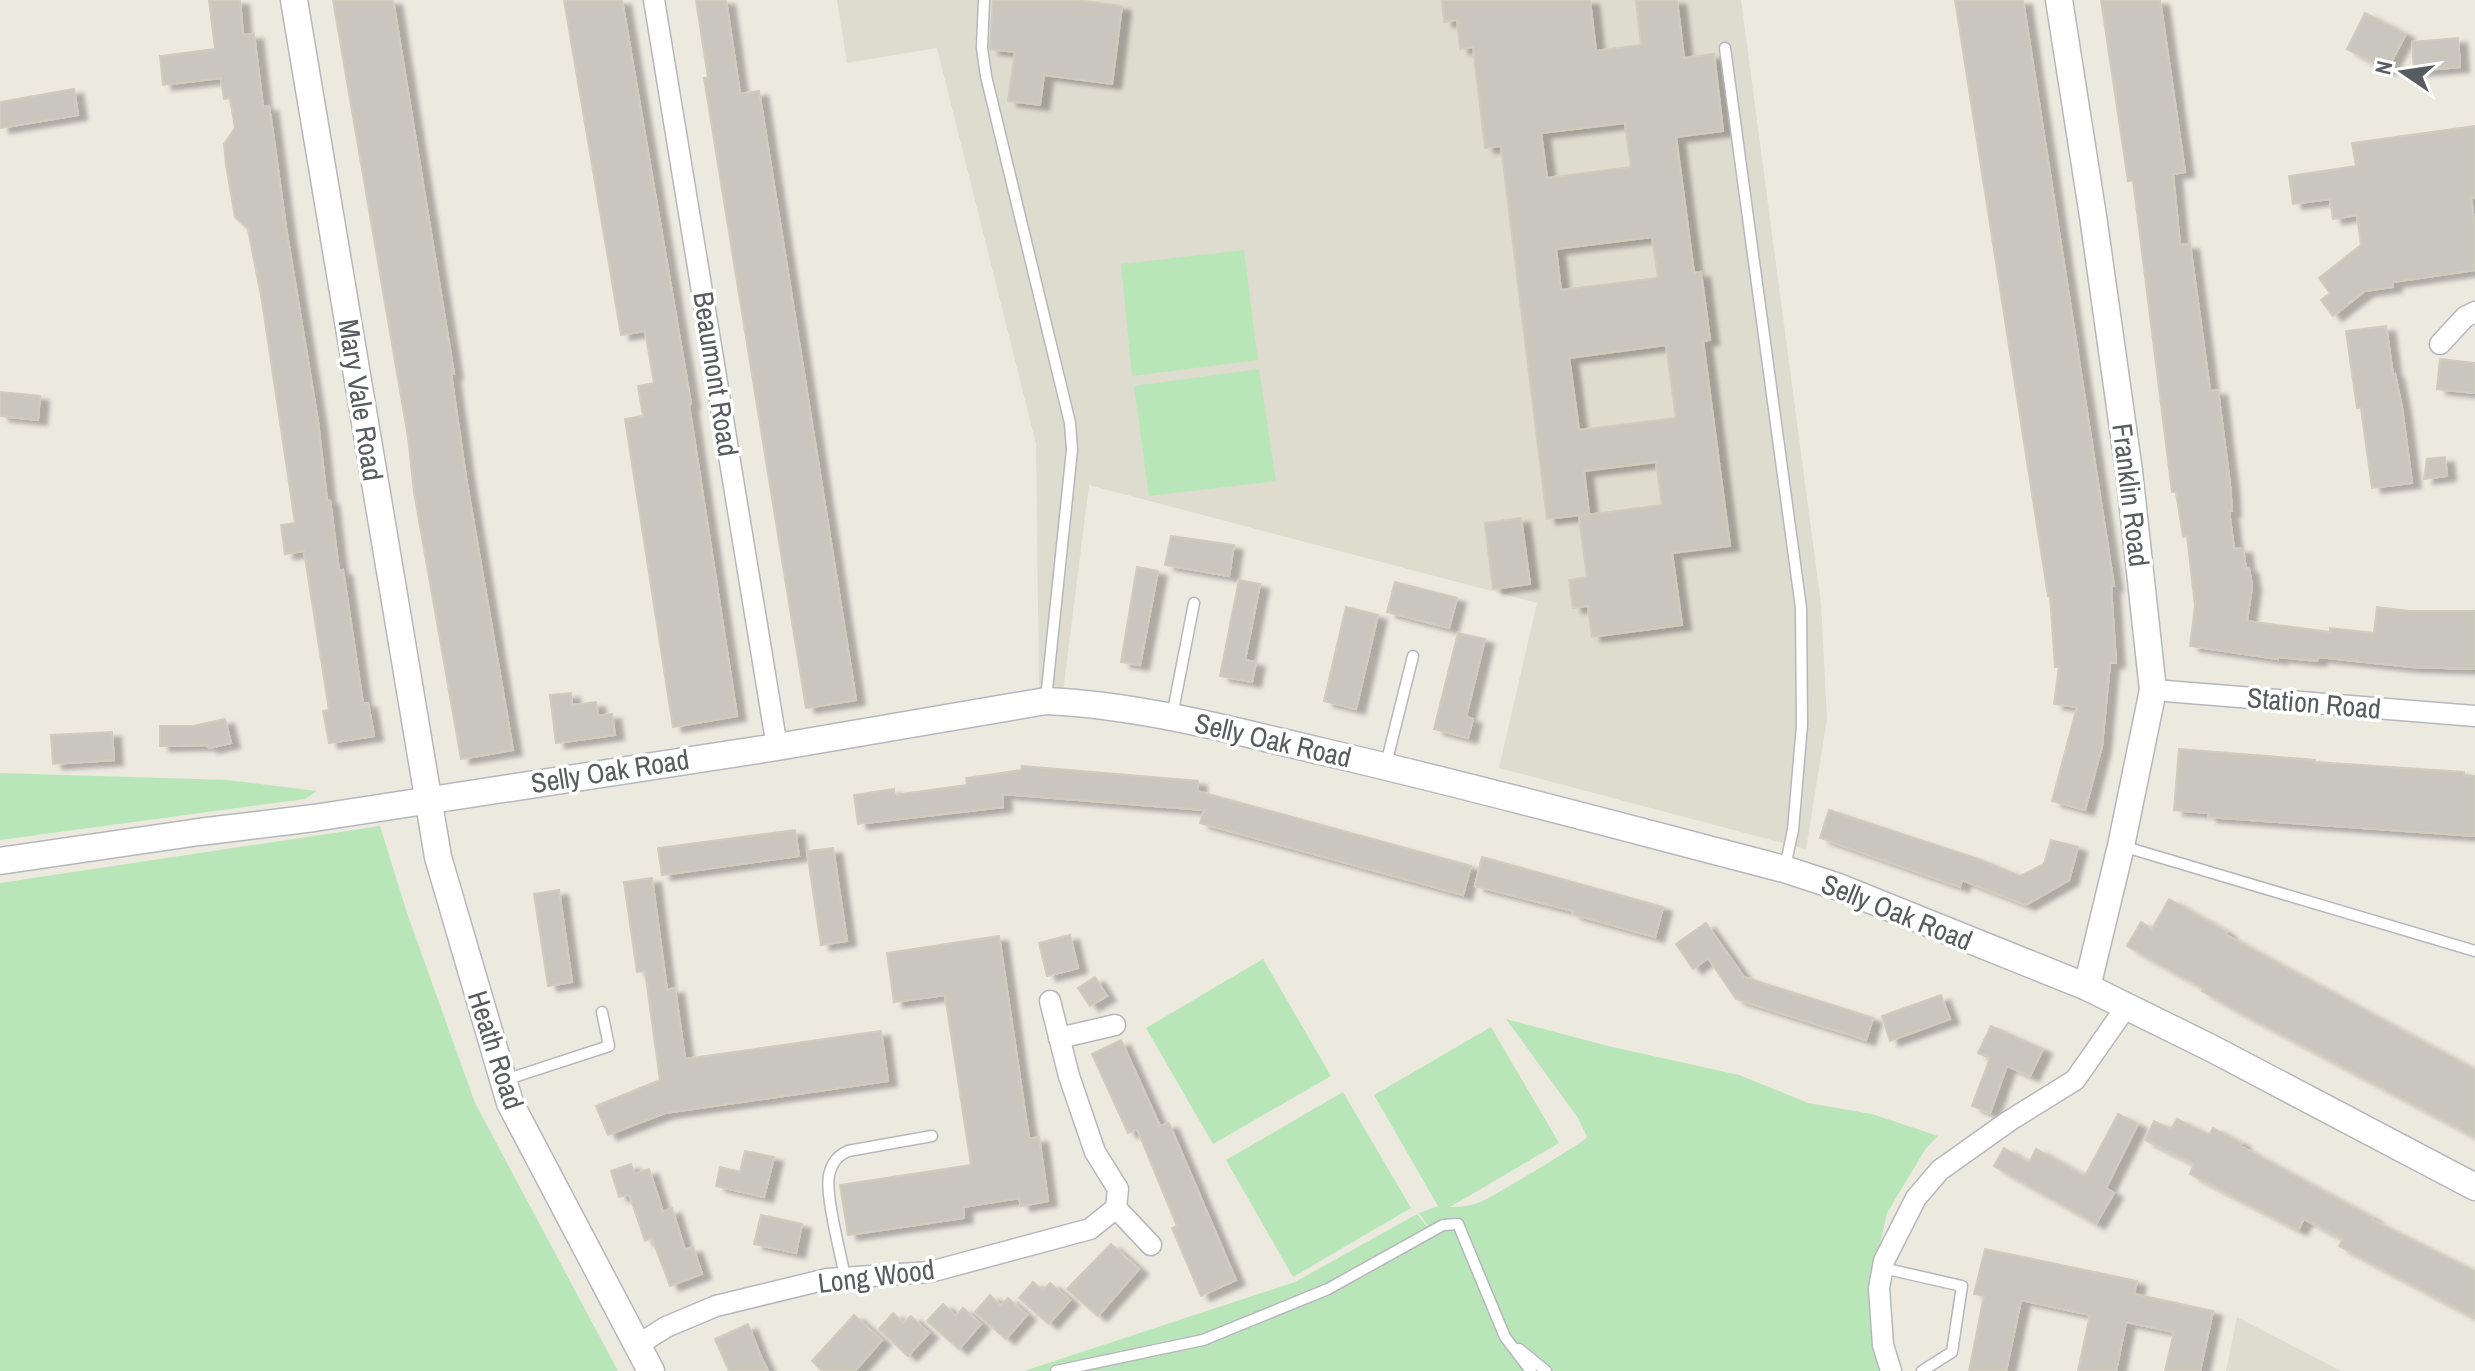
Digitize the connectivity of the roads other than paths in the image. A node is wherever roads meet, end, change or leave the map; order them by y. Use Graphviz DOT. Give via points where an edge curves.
graph roads {
  1 [pos="294,0"];
  2 [pos="654,0"];
  3 [pos="984,0"];
  4 [pos="2059,0"];
  5 [pos="1725,48"];
  6 [pos="2475,312"];
  7 [pos="2440,344"];
  8 [pos="1194,603"];
  9 [pos="1413,656"];
  10 [pos="2153,690"];
  11 [pos="1046,701"];
  12 [pos="1172,716"];
  13 [pos="2475,716"];
  14 [pos="777,747"];
  15 [pos="1386,766"];
  16 [pos="428,799"];
  17 [pos="2121,846"];
  18 [pos="0,861"];
  19 [pos="1784,869"];
  20 [pos="2475,951"];
  21 [pos="2087,987"];
  22 [pos="1050,1001"];
  23 [pos="2126,1007"];
  24 [pos="602,1012"];
  25 [pos="1115,1025"];
  26 [pos="1059,1038"];
  27 [pos="503,1080"];
  28 [pos="932,1136"];
  29 [pos="2475,1187"];
  30 [pos="1116,1208"];
  31 [pos="1151,1245"];
  32 [pos="1883,1268"];
  33 [pos="845,1278"];
  34 [pos="1505,1337"];
  35 [pos="636,1346"];
  36 [pos="651,1371"];
  37 [pos="1056,1371"];
  38 [pos="1531,1371"];
  39 [pos="1546,1371"];
  40 [pos="1891,1371"];
  41 [pos="1922,1371"];
  1 -- 16 [label="street, Mary Vale Road"];
  2 -- 14 [label="street, Beaumont Road"];
  3 -- 11 [label="lane" via="986,76 1070,423 1072,450"];
  4 -- 10 [label="street, Franklin Road" via="2125,441"];
  5 -- 19 [label="lane" via="1801,608 1802,725 1793,830"];
  6 -- 7 [label="street"];
  8 -- 12 [label="lane"];
  9 -- 15 [label="lane"];
  10 -- 13 [label="street, Station Road"];
  10 -- 17 [label="street, Franklin Road"];
  11 -- 12 [label="street, Selly Oak Road"];
  11 -- 14 [label="street, Selly Oak Road"];
  12 -- 15 [label="street, Selly Oak Road"];
  14 -- 16 [label="street, Selly Oak Road"];
  15 -- 19 [label="street, Selly Oak Road"];
  16 -- 18 [label="street, Selly Oak Road"];
  16 -- 27 [label="street, Heath Road" via="438,857"];
  17 -- 20 [label="lane"];
  17 -- 21 [label="street, Franklin Road"];
  19 -- 21 [label="street, Selly Oak Road"];
  21 -- 23 [label="street, Selly Oak Road"];
  22 -- 26 [label="street"];
  23 -- 29 [label="street, Selly Oak Road"];
  23 -- 32 [label="street" via="2075,1080 1940,1170 1916,1198"];
  24 -- 27 [label="lane" via="609,1046"];
  25 -- 26 [label="street"];
  26 -- 30 [label="street" via="1095,1152 1118,1189"];
  27 -- 35 [label="street, Heath Road" via="510,1103"];
  28 -- 33 [label="lane" via="848,1151 833,1163 828,1184"];
  30 -- 31 [label="street"];
  30 -- 33 [label="street, Long Wood" via="1090,1229 930,1272"];
  32 -- 40 [label="street" via="1883,1345"];
  32 -- 41 [label="lane" via="1962,1286 1952,1352"];
  33 -- 35 [label="street, Long Wood" via="716,1306"];
  34 -- 37 [label="lane" via="1458,1224 1443,1225 1328,1289 1203,1340"];
  34 -- 38 [label="lane"];
  34 -- 39 [label="lane"];
  35 -- 36 [label="street, Heath Road"];
}
